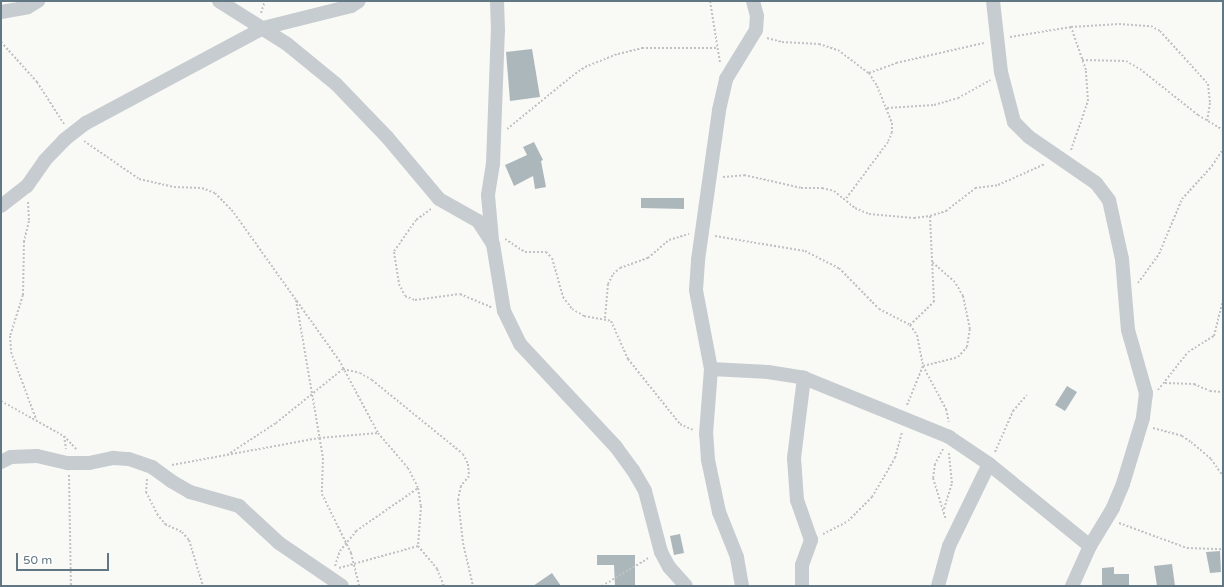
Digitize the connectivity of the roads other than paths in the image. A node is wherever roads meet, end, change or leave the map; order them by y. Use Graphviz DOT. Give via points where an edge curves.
graph roads {
  1 [pos="38,1"];
  2 [pos="218,1"];
  3 [pos="359,1"];
  4 [pos="497,1"];
  5 [pos="753,1"];
  6 [pos="993,1"];
  7 [pos="1,12"];
  8 [pos="263,28"];
  9 [pos="1,206"];
  10 [pos="492,240"];
  11 [pos="711,369"];
  12 [pos="804,378"];
  13 [pos="1,462"];
  14 [pos="989,464"];
  15 [pos="1090,546"];
  16 [pos="1074,584"];
  17 [pos="342,586"];
  18 [pos="686,586"];
  19 [pos="742,586"];
  20 [pos="802,586"];
  21 [pos="938,586"];
  1 -- 7 [label="street" via="28,7"];
  2 -- 8 [label="street"];
  3 -- 8 [label="street" via="351,6"];
  4 -- 10 [label="street" via="493,139 488,195"];
  5 -- 11 [label="street" via="757,16 756,30 726,79 719,110 701,234 696,290"];
  6 -- 15 [label="street" via="1001,72 1014,122 1029,137 1096,183 1109,200 1122,259 1128,330 1146,400 1141,427 1123,484"];
  8 -- 9 [label="street" via="86,123 45,160 27,186"];
  8 -- 10 [label="street" via="336,84 388,137 445,204 478,221"];
  10 -- 18 [label="street" via="504,311 520,344 616,447 633,470 645,491 661,552 669,567"];
  11 -- 12 [label="street" via="768,372"];
  11 -- 19 [label="street" via="706,434 712,486 737,557"];
  12 -- 14 [label="street" via="949,437"];
  12 -- 20 [label="street" via="796,439 795,480 802,518 811,540 802,565"];
  13 -- 17 [label="street" via="11,457 37,456 75,464 113,458 129,459 152,467 190,492 238,506 279,543"];
  14 -- 15 [label="street"];
  14 -- 21 [label="street" via="949,546"];
  15 -- 16 [label="street"];
}
